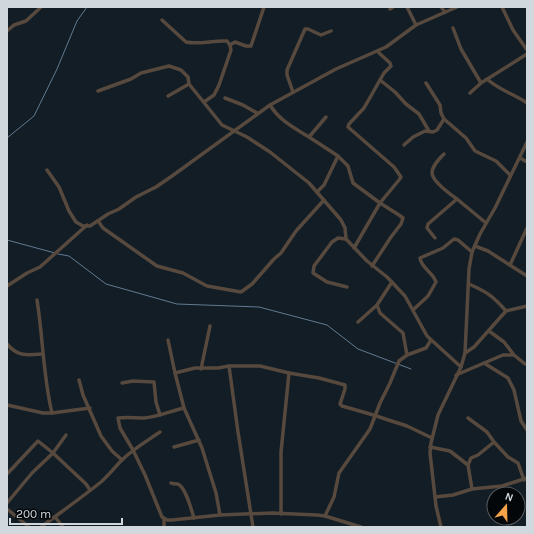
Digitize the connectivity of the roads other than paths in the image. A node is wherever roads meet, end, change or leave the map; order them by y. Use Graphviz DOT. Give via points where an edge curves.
graph roads {
  1 [pos="41,7"];
  2 [pos="264,7"];
  3 [pos="407,7"];
  4 [pos="441,7"];
  5 [pos="457,7"];
  6 [pos="502,7"];
  7 [pos="445,12"];
  8 [pos="162,20"];
  9 [pos="416,25"];
  10 [pos="453,28"];
  11 [pos="7,31"];
  12 [pos="331,31"];
  13 [pos="230,45"];
  14 [pos="527,50"];
  15 [pos="378,52"];
  16 [pos="527,54"];
  17 [pos="487,79"];
  18 [pos="380,80"];
  19 [pos="426,83"];
  20 [pos="481,83"];
  21 [pos="189,84"];
  22 [pos="98,91"];
  23 [pos="293,92"];
  24 [pos="470,93"];
  25 [pos="168,96"];
  26 [pos="225,98"];
  27 [pos="204,102"];
  28 [pos="527,103"];
  29 [pos="270,105"];
  30 [pos="257,113"];
  31 [pos="326,118"];
  32 [pos="444,119"];
  33 [pos="233,131"];
  34 [pos="429,131"];
  35 [pos="309,137"];
  36 [pos="527,142"];
  37 [pos="404,145"];
  38 [pos="444,154"];
  39 [pos="338,156"];
  40 [pos="520,158"];
  41 [pos="527,162"];
  42 [pos="47,170"];
  43 [pos="510,175"];
  44 [pos="317,192"];
  45 [pos="456,199"];
  46 [pos="324,200"];
  47 [pos="380,204"];
  48 [pos="98,221"];
  49 [pos="486,223"];
  50 [pos="87,225"];
  51 [pos="527,228"];
  52 [pos="435,238"];
  53 [pos="346,239"];
  54 [pos="475,246"];
  55 [pos="354,248"];
  56 [pos="472,252"];
  57 [pos="510,265"];
  58 [pos="372,266"];
  59 [pos="527,276"];
  60 [pos="392,282"];
  61 [pos="469,284"];
  62 [pos="7,286"];
  63 [pos="346,287"];
  64 [pos="37,300"];
  65 [pos="377,305"];
  66 [pos="527,306"];
  67 [pos="413,310"];
  68 [pos="506,311"];
  69 [pos="358,322"];
  70 [pos="210,326"];
  71 [pos="489,331"];
  72 [pos="168,340"];
  73 [pos="431,340"];
  74 [pos="7,344"];
  75 [pos="465,353"];
  76 [pos="43,354"];
  77 [pos="408,355"];
  78 [pos="514,355"];
  79 [pos="453,359"];
  80 [pos="463,362"];
  81 [pos="484,363"];
  82 [pos="527,364"];
  83 [pos="229,366"];
  84 [pos="461,367"];
  85 [pos="201,369"];
  86 [pos="175,373"];
  87 [pos="289,373"];
  88 [pos="456,375"];
  89 [pos="79,380"];
  90 [pos="122,383"];
  91 [pos="7,405"];
  92 [pos="90,408"];
  93 [pos="184,408"];
  94 [pos="52,413"];
  95 [pos="160,415"];
  96 [pos="375,416"];
  97 [pos="468,418"];
  98 [pos="527,430"];
  99 [pos="160,432"];
  100 [pos="66,434"];
  101 [pos="432,438"];
  102 [pos="199,440"];
  103 [pos="494,442"];
  104 [pos="174,447"];
  105 [pos="430,447"];
  106 [pos="133,450"];
  107 [pos="53,453"];
  108 [pos="122,460"];
  109 [pos="468,465"];
  110 [pos="7,474"];
  111 [pos="525,479"];
  112 [pos="171,483"];
  113 [pos="472,489"];
  114 [pos="90,490"];
  115 [pos="435,498"];
  116 [pos="7,503"];
  117 [pos="7,509"];
  118 [pos="220,514"];
  119 [pos="252,514"];
  120 [pos="281,514"];
  121 [pos="55,516"];
  122 [pos="325,516"];
  123 [pos="164,518"];
  124 [pos="194,518"];
  125 [pos="29,527"];
  126 [pos="41,527"];
  127 [pos="64,527"];
  128 [pos="164,527"];
  129 [pos="253,527"];
  130 [pos="361,527"];
  131 [pos="441,527"];
  1 -- 11 [label="street" via="26,21 14,25"];
  2 -- 13 [label="street" via="252,46 235,42"];
  3 -- 9 [label="street"];
  4 -- 7 [label="street"];
  5 -- 7 [label="street"];
  6 -- 14 [label="street" via="513,30"];
  7 -- 9 [label="street"];
  8 -- 13 [label="street" via="186,42 205,43 221,40 227,41"];
  9 -- 15 [label="street"];
  10 -- 20 [label="street"];
  12 -- 23 [label="street" via="321,35 305,30 287,70"];
  13 -- 27 [label="street" via="231,50 219,85 214,95"];
  15 -- 18 [label="street" via="391,66"];
  15 -- 23 [label="street" via="336,69"];
  16 -- 17 [label="street"];
  17 -- 20 [label="street"];
  17 -- 28 [label="street"];
  18 -- 34 [label="street" via="419,114"];
  18 -- 47 [label="street" via="364,108 348,127 394,167 401,177"];
  19 -- 32 [label="street" via="440,105"];
  20 -- 24 [label="street"];
  21 -- 22 [label="street" via="188,77 181,70 169,66 147,71"];
  21 -- 25 [label="street"];
  21 -- 27 [label="street"];
  23 -- 29 [label="street"];
  26 -- 30 [label="street"];
  27 -- 33 [label="street" via="222,125"];
  29 -- 30 [label="street"];
  29 -- 35 [label="street" via="289,125"];
  30 -- 33 [label="street"];
  31 -- 35 [label="street"];
  32 -- 34 [label="street" via="437,130"];
  32 -- 43 [label="street" via="466,138 475,151 496,161"];
  33 -- 44 [label="street" via="270,152"];
  33 -- 48 [label="street" via="156,187"];
  34 -- 37 [label="street" via="413,137"];
  35 -- 39 [label="street"];
  36 -- 40 [label="street"];
  38 -- 45 [label="street" via="434,166 433,176"];
  39 -- 44 [label="street" via="324,185"];
  39 -- 47 [label="street" via="348,166 353,183"];
  40 -- 41 [label="street"];
  40 -- 43 [label="street"];
  42 -- 50 [label="street" via="59,187 76,222 83,226"];
  43 -- 49 [label="street"];
  44 -- 46 [label="street"];
  45 -- 49 [label="street"];
  45 -- 52 [label="street" via="428,224 427,228"];
  46 -- 48 [label="street" via="296,231 281,253 241,292 208,286 183,273 157,266 103,228"];
  46 -- 53 [label="street" via="344,226"];
  47 -- 55 [label="street"];
  47 -- 58 [label="street" via="402,216 403,220"];
  48 -- 50 [label="street"];
  49 -- 54 [label="street"];
  50 -- 62 [label="street" via="40,267"];
  51 -- 57 [label="street"];
  53 -- 55 [label="street"];
  53 -- 63 [label="street" via="338,238 332,242 314,266 313,273 327,282"];
  54 -- 56 [label="street"];
  54 -- 57 [label="street"];
  55 -- 58 [label="street"];
  56 -- 61 [label="street"];
  56 -- 67 [label="street" via="454,239 444,248 420,258 436,282 428,296"];
  57 -- 59 [label="street"];
  58 -- 60 [label="street"];
  60 -- 65 [label="street"];
  60 -- 67 [label="street"];
  61 -- 68 [label="street" via="496,298"];
  61 -- 75 [label="street"];
  64 -- 76 [label="street"];
  65 -- 69 [label="street"];
  65 -- 77 [label="street" via="380,312 403,333"];
  66 -- 68 [label="street"];
  67 -- 73 [label="street"];
  68 -- 71 [label="street"];
  70 -- 85 [label="street"];
  71 -- 75 [label="street"];
  71 -- 78 [label="street" via="504,342"];
  72 -- 86 [label="street"];
  73 -- 77 [label="street" via="426,348"];
  73 -- 79 [label="street"];
  74 -- 76 [label="street" via="19,354"];
  75 -- 80 [label="street"];
  76 -- 94 [label="street"];
  77 -- 96 [label="street" via="399,361"];
  78 -- 81 [label="street" via="503,355"];
  78 -- 82 [label="street"];
  79 -- 80 [label="street"];
  79 -- 84 [label="street"];
  80 -- 84 [label="street"];
  81 -- 88 [label="street"];
  81 -- 98 [label="street" via="508,378 514,390 521,421"];
  83 -- 85 [label="street"];
  83 -- 87 [label="street" via="260,366"];
  83 -- 119 [label="street"];
  84 -- 88 [label="street"];
  85 -- 86 [label="street"];
  86 -- 93 [label="street"];
  87 -- 96 [label="street" via="345,385 340,404"];
  87 -- 120 [label="street" via="281,452"];
  88 -- 101 [label="street" via="438,415"];
  89 -- 92 [label="street"];
  90 -- 95 [label="street" via="154,382"];
  91 -- 94 [label="street" via="43,414"];
  92 -- 94 [label="street"];
  92 -- 108 [label="street" via="101,436"];
  93 -- 95 [label="street"];
  93 -- 102 [label="street"];
  95 -- 106 [label="street" via="118,418 120,428"];
  96 -- 101 [label="street" via="407,426"];
  96 -- 122 [label="street" via="370,429 339,473 334,497"];
  97 -- 103 [label="street" via="487,432"];
  99 -- 106 [label="street"];
  100 -- 107 [label="street"];
  101 -- 105 [label="street"];
  102 -- 104 [label="street"];
  102 -- 118 [label="street"];
  103 -- 109 [label="street" via="471,458"];
  103 -- 111 [label="street" via="508,457 518,463"];
  105 -- 109 [label="street" via="450,451"];
  105 -- 115 [label="street"];
  106 -- 108 [label="street"];
  106 -- 123 [label="street"];
  107 -- 110 [label="street" via="38,441"];
  107 -- 114 [label="street"];
  107 -- 116 [label="street"];
  108 -- 114 [label="street"];
  109 -- 113 [label="street"];
  111 -- 113 [label="street" via="502,486"];
  112 -- 124 [label="street" via="182,489"];
  113 -- 115 [label="street"];
  114 -- 121 [label="street"];
  115 -- 131 [label="street"];
  117 -- 125 [label="street"];
  118 -- 119 [label="street"];
  118 -- 124 [label="street"];
  119 -- 120 [label="street"];
  119 -- 129 [label="street"];
  120 -- 122 [label="street"];
  121 -- 126 [label="street"];
  121 -- 127 [label="street"];
  122 -- 130 [label="street"];
  123 -- 124 [label="street"];
  123 -- 128 [label="street"];
}
